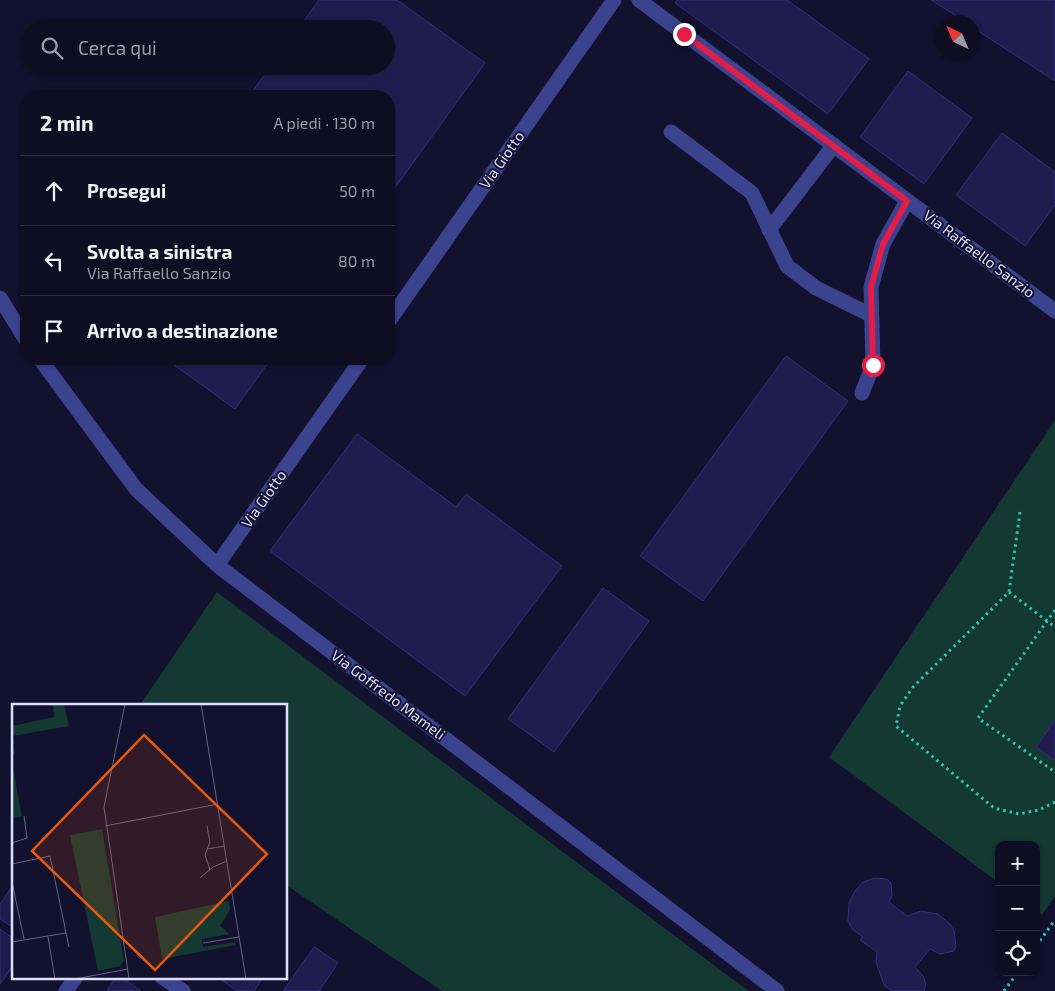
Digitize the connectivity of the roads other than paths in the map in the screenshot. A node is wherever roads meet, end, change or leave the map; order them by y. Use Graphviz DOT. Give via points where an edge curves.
graph roads {
  1 [pos="614,0"];
  2 [pos="639,0"];
  3 [pos="671,132"];
  4 [pos="834,145"];
  5 [pos="907,201"];
  6 [pos="769,230"];
  7 [pos="0,298"];
  8 [pos="1055,311"];
  9 [pos="395,312"];
  10 [pos="871,315"];
  11 [pos="20,330"];
  12 [pos="44,365"];
  13 [pos="358,365"];
  14 [pos="862,393"];
  15 [pos="217,565"];
  16 [pos="75,978"];
  17 [pos="164,978"];
  18 [pos="66,991"];
  19 [pos="183,991"];
  20 [pos="777,991"];
  1 -- 9 [label="street, Via Giotto"];
  2 -- 4 [label="street, Via Raffaello Sanzio"];
  3 -- 6 [label="street" via="752,193"];
  4 -- 5 [label="street, Via Raffaello Sanzio"];
  4 -- 6 [label="street"];
  5 -- 8 [label="street, Via Raffaello Sanzio"];
  5 -- 10 [label="street" via="883,244 871,287"];
  6 -- 10 [label="street" via="786,266 816,288"];
  7 -- 11 [label="street"];
  10 -- 14 [label="street" via="873,365"];
  12 -- 15 [label="street, Via Goffredo Mameli" via="136,489"];
  13 -- 15 [label="street, Via Giotto"];
  15 -- 20 [label="street, Via Goffredo Mameli"];
  16 -- 18 [label="street"];
  17 -- 19 [label="street"];
}
